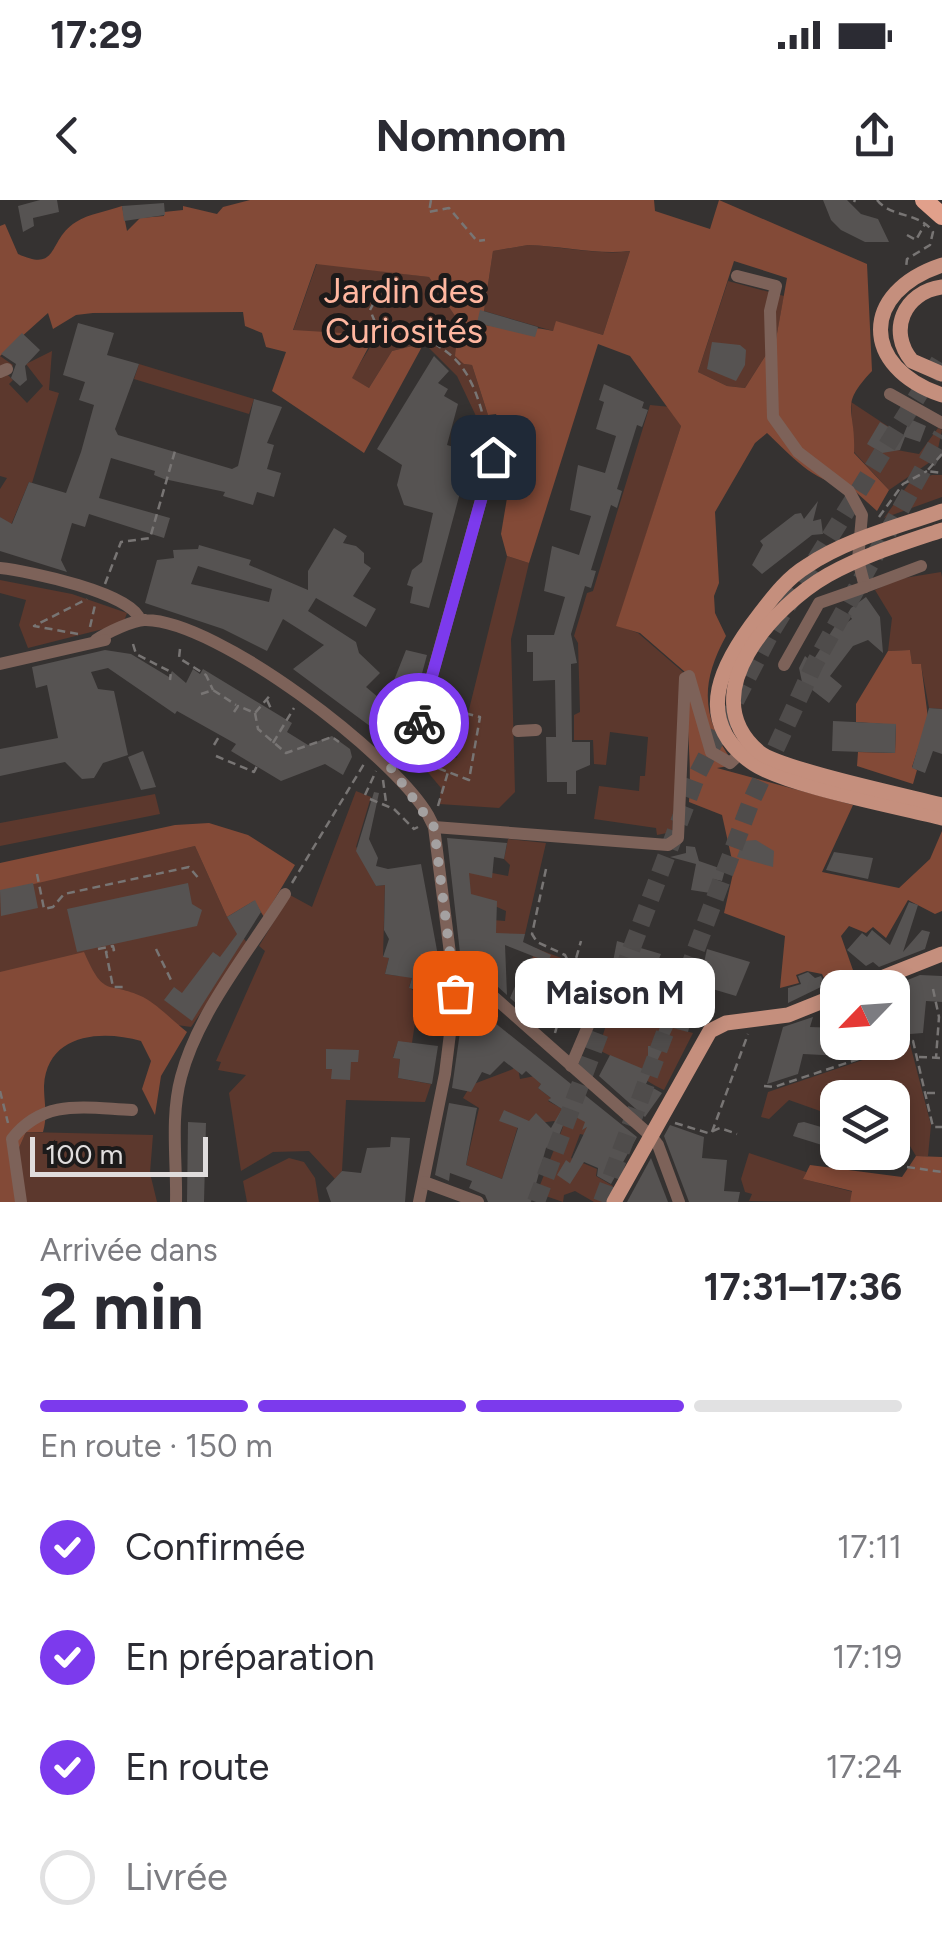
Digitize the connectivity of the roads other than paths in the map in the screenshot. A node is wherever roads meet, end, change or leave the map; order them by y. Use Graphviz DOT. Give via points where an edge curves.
graph roads {
  1 [pos="917,211"];
  2 [pos="934,219"];
  3 [pos="942,265"];
  4 [pos="737,276"];
  5 [pos="942,287"];
  6 [pos="942,374"];
  7 [pos="890,394"];
  8 [pos="942,395"];
  9 [pos="942,423"];
  10 [pos="493,457"];
  11 [pos="942,511"];
  12 [pos="942,530"];
  13 [pos="864,533"];
  14 [pos="858,560"];
  15 [pos="922,566"];
  16 [pos="0,568"];
  17 [pos="864,587"];
  18 [pos="141,628"];
  19 [pos="0,664"];
  20 [pos="784,665"];
  21 [pos="536,730"];
  22 [pos="518,731"];
  23 [pos="741,753"];
  24 [pos="384,773"];
  25 [pos="942,805"];
  26 [pos="942,818"];
  27 [pos="427,826"];
  28 [pos="285,894"];
  29 [pos="942,954"];
  30 [pos="902,970"];
  31 [pos="454,975"];
  32 [pos="820,1002"];
  33 [pos="588,1026"];
  34 [pos="571,1066"];
  35 [pos="132,1110"];
  36 [pos="650,1136"];
  37 [pos="424,1182"];
  38 [pos="20,1202"];
  39 [pos="176,1202"];
  40 [pos="419,1202"];
  41 [pos="478,1202"];
  42 [pos="614,1202"];
  43 [pos="679,1202"];
  1 -- 2 [label="highway"];
  3 -- 8 [label="main road" via="897,288 881,329 896,370"];
  4 -- 13 [label="street" via="776,286 770,311 773,417 798,452 849,491"];
  5 -- 6 [label="main road" via="911,300 899,334 912,362"];
  7 -- 9 [label="street"];
  10 -- 24 [label="street" via="414,740"];
  11 -- 13 [label="main road"];
  12 -- 14 [label="main road"];
  13 -- 14 [label="street"];
  13 -- 23 [label="main road" via="798,572 728,657 718,705"];
  14 -- 17 [label="street"];
  14 -- 25 [label="main road" via="809,588 758,640 736,678 738,719 768,758"];
  15 -- 17 [label="street"];
  16 -- 18 [label="street" via="131,605"];
  17 -- 20 [label="street" via="819,603"];
  18 -- 19 [label="street" via="93,634"];
  18 -- 24 [label="street" via="190,632 264,670 306,698"];
  21 -- 22 [label="street"];
  23 -- 26 [label="main road" via="776,774"];
  23 -- 27 [label="street" via="730,763 711,752 690,676 678,838 668,845"];
  24 -- 27 [label="street"];
  27 -- 31 [label="street"];
  28 -- 39 [label="street" via="184,1068 176,1109"];
  29 -- 30 [label="main road"];
  31 -- 34 [label="street" via="469,975"];
  31 -- 37 [label="street"];
  32 -- 36 [label="main road" via="710,1031"];
  33 -- 34 [label="street"];
  34 -- 36 [label="street"];
  35 -- 38 [label="street" via="54,1107 26,1121 12,1139"];
  36 -- 42 [label="main road"];
  36 -- 43 [label="street"];
  37 -- 40 [label="street"];
  37 -- 41 [label="street"];
}
